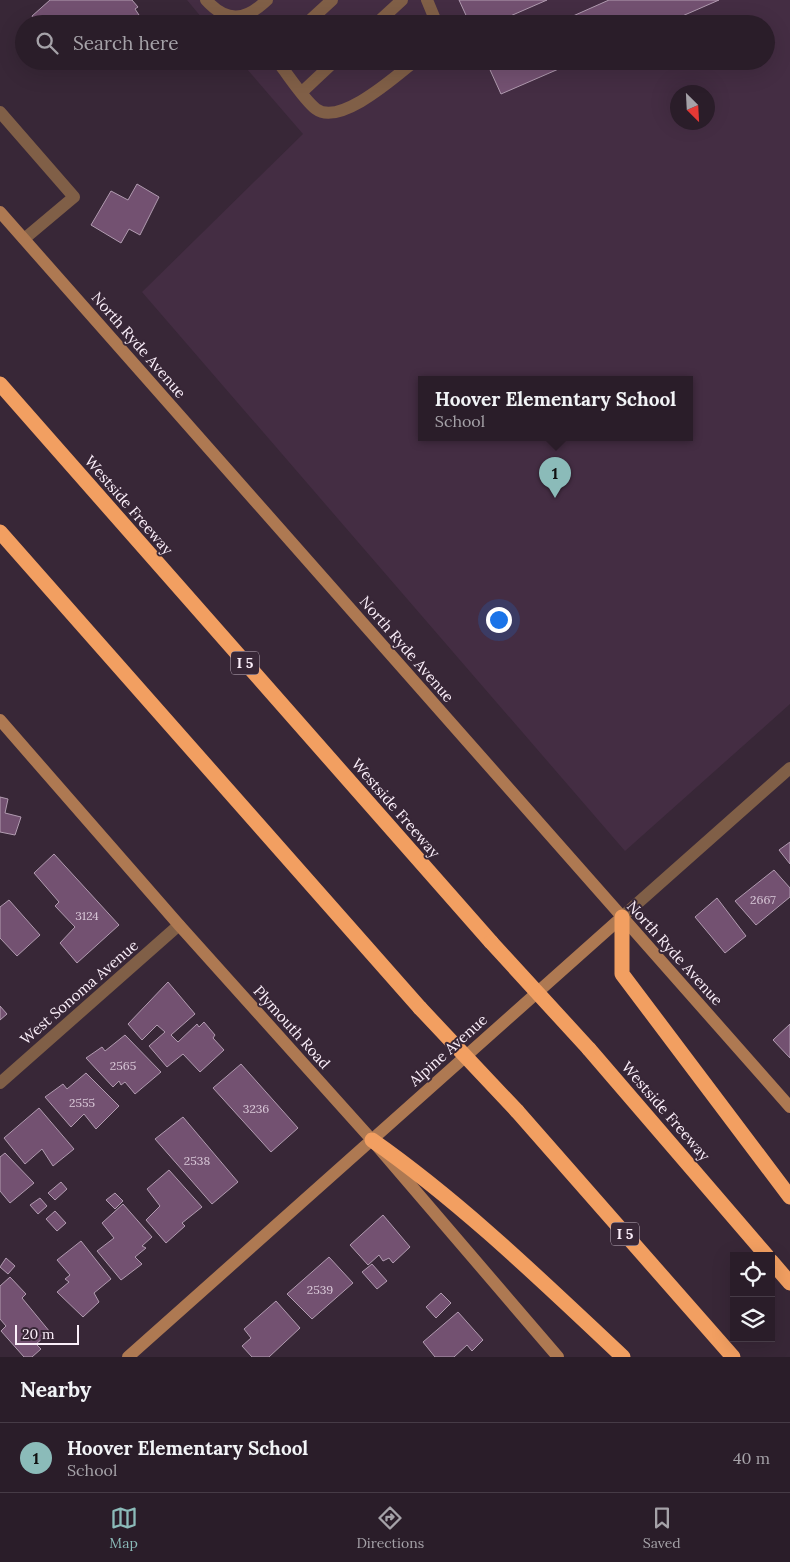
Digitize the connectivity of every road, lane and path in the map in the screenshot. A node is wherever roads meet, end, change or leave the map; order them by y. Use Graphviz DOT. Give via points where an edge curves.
graph roads {
  1 [pos="206,0"];
  2 [pos="267,0"];
  3 [pos="332,0"];
  4 [pos="402,0"];
  5 [pos="427,0"];
  6 [pos="224,15"];
  7 [pos="251,15"];
  8 [pos="316,15"];
  9 [pos="386,15"];
  10 [pos="433,15"];
  11 [pos="284,70"];
  12 [pos="325,70"];
  13 [pos="404,70"];
  14 [pos="302,92"];
  15 [pos="0,112"];
  16 [pos="0,212"];
  17 [pos="24,240"];
  18 [pos="0,384"];
  19 [pos="0,532"];
  20 [pos="0,720"];
  21 [pos="790,768"];
  22 [pos="622,917"];
  23 [pos="179,925"];
  24 [pos="0,1083"];
  25 [pos="790,1107"];
  26 [pos="372,1140"];
  27 [pos="790,1197"];
  28 [pos="764,1252"];
  29 [pos="775,1266"];
  30 [pos="790,1283"];
  31 [pos="128,1357"];
  32 [pos="558,1357"];
  33 [pos="622,1357"];
  34 [pos="732,1357"];
  1 -- 6 [label="street"];
  2 -- 7 [label="street"];
  3 -- 8 [label="street"];
  4 -- 9 [label="street"];
  5 -- 10 [label="street"];
  11 -- 14 [label="street"];
  12 -- 14 [label="street"];
  13 -- 14 [label="street" via="376,93 340,111 327,113 316,109"];
  15 -- 17 [label="street" via="74,197"];
  16 -- 17 [label="street, North Ryde Avenue"];
  17 -- 22 [label="street, North Ryde Avenue"];
  18 -- 28 [label="highway, Westside Freeway / I 5, bridge" via="589,1049"];
  19 -- 34 [label="highway, I 5, bridge"];
  20 -- 23 [label="street, Plymouth Road"];
  21 -- 22 [label="street, Alpine Avenue"];
  22 -- 25 [label="street, North Ryde Avenue"];
  22 -- 26 [label="street, Alpine Avenue"];
  22 -- 27 [label="highway" via="622,974"];
  23 -- 24 [label="street, West Sonoma Avenue"];
  23 -- 26 [label="street, Plymouth Road"];
  26 -- 31 [label="street, Alpine Avenue"];
  26 -- 32 [label="street, Plymouth Road"];
  26 -- 33 [label="highway" via="420,1174 506,1246"];
  29 -- 30 [label="highway"];
}
